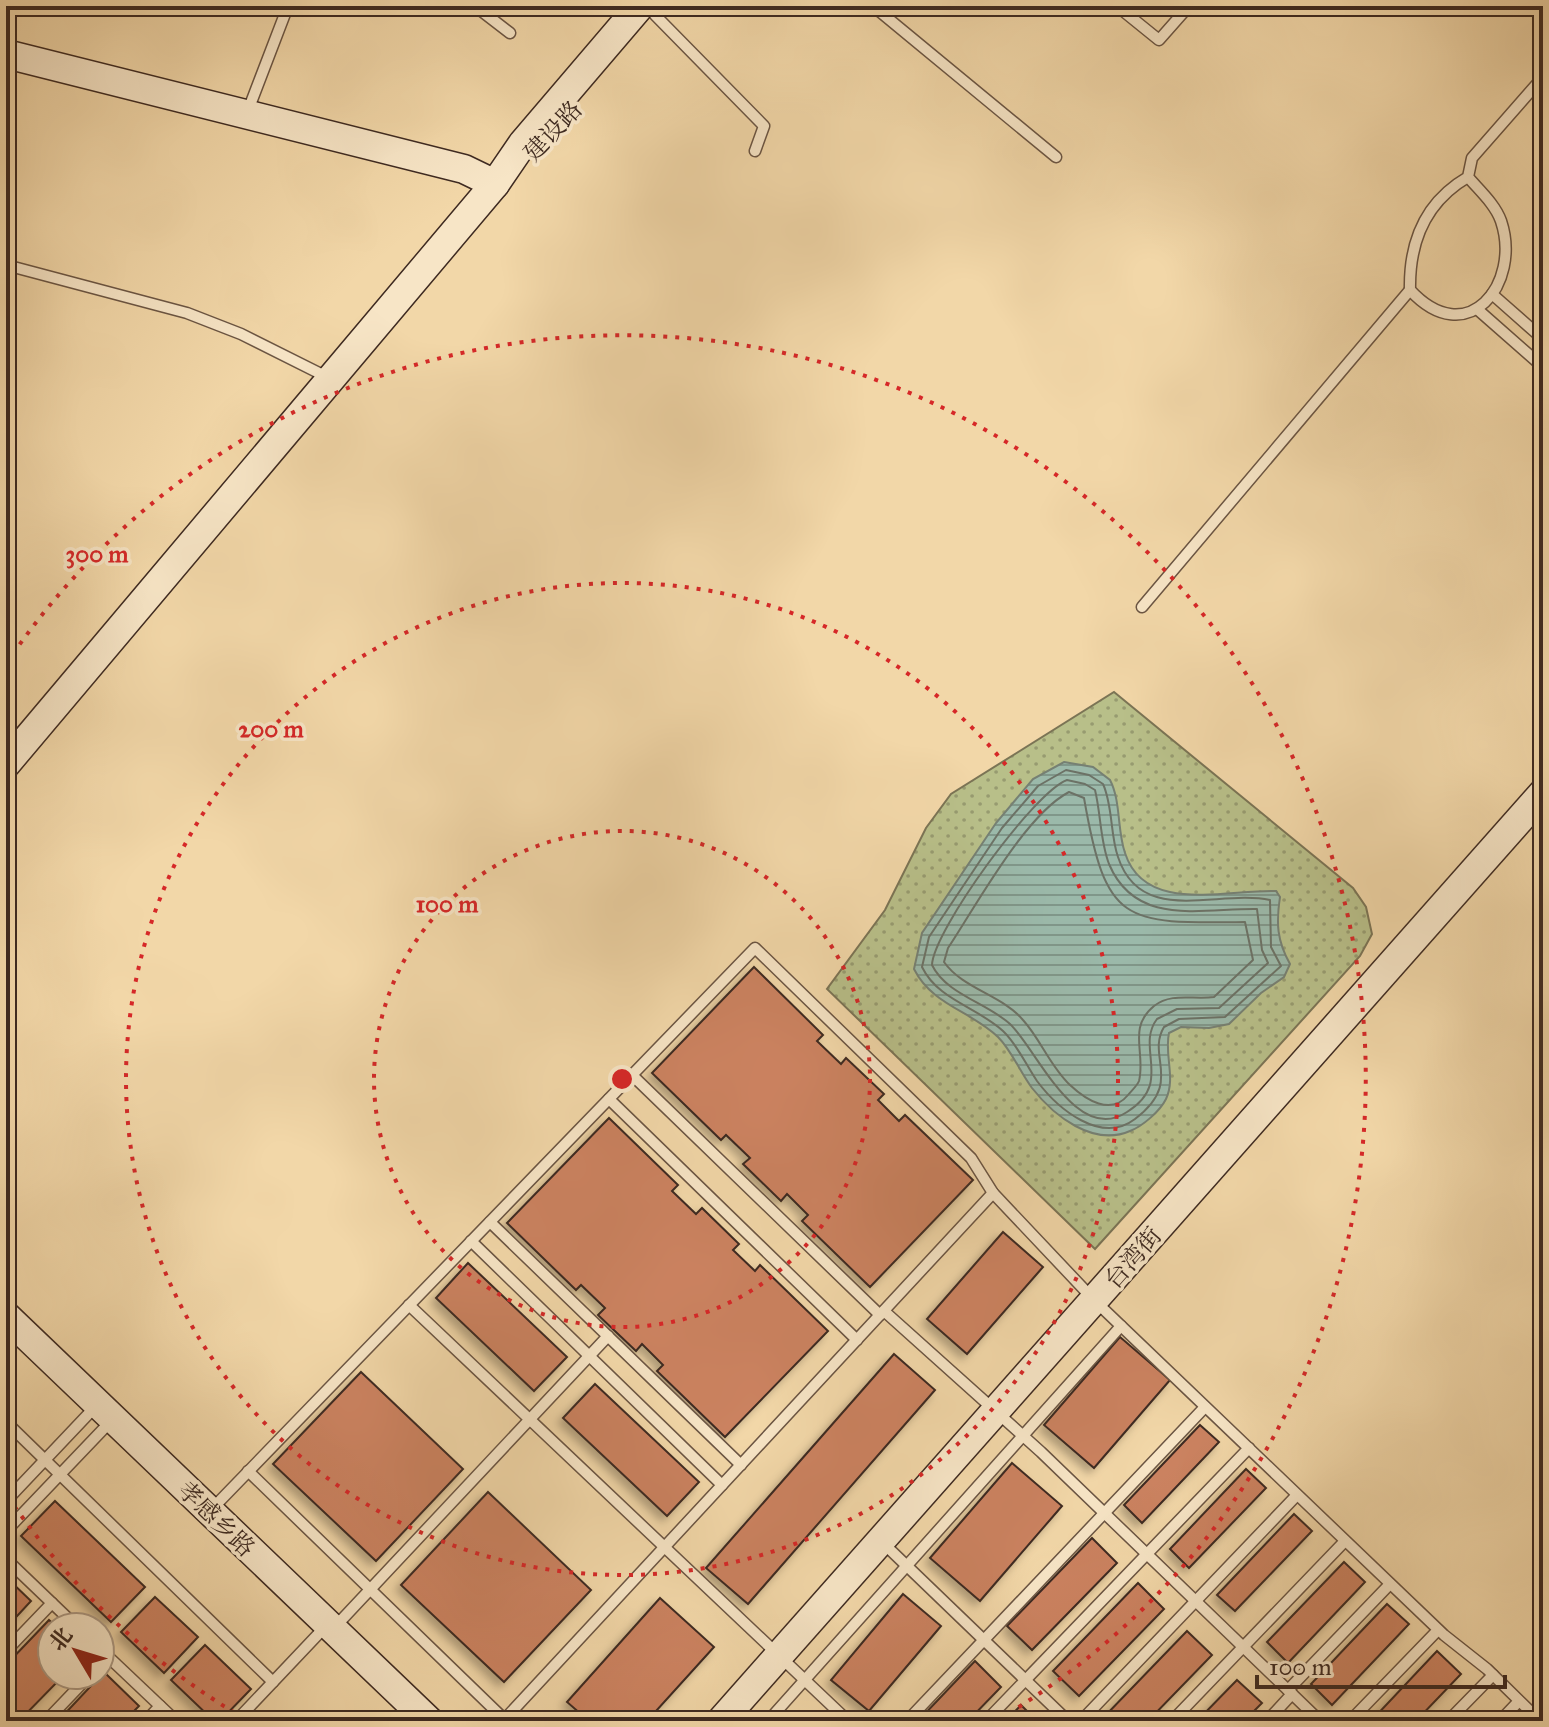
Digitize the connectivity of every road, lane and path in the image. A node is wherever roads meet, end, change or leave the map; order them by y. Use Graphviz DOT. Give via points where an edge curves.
graph roads {
  1 [pos="288,6"];
  2 [pos="475,6"];
  3 [pos="873,6"];
  4 [pos="1117,6"];
  5 [pos="1189,6"];
  6 [pos="652,9"];
  7 [pos="510,33"];
  8 [pos="6,54"];
  9 [pos="1543,77"];
  10 [pos="247,115"];
  11 [pos="755,151"];
  12 [pos="1056,157"];
  13 [pos="1468,177"];
  14 [pos="495,184"];
  15 [pos="6,265"];
  16 [pos="1410,290"];
  17 [pos="1492,294"];
  18 [pos="1477,309"];
  19 [pos="1543,339"];
  20 [pos="1543,367"];
  21 [pos="330,379"];
  22 [pos="1142,607"];
  23 [pos="6,764"];
  24 [pos="1543,793"];
  25 [pos="632,1075"];
  26 [pos="609,1099"];
  27 [pos="993,1193"];
  28 [pos="490,1222"];
  29 [pos="471,1241"];
  30 [pos="1095,1301"];
  31 [pos="409,1305"];
  32 [pos="882,1313"];
  33 [pos="6,1316"];
  34 [pos="1121,1326"];
  35 [pos="608,1336"];
  36 [pos="857,1340"];
  37 [pos="590,1357"];
  38 [pos="1205,1407"];
  39 [pos="105,1412"];
  40 [pos="995,1412"];
  41 [pos="530,1420"];
  42 [pos="6,1422"];
  43 [pos="1023,1436"];
  44 [pos="1249,1448"];
  45 [pos="45,1460"];
  46 [pos="741,1465"];
  47 [pos="248,1471"];
  48 [pos="60,1475"];
  49 [pos="722,1485"];
  50 [pos="1297,1495"];
  51 [pos="6,1501"];
  52 [pos="209,1512"];
  53 [pos="1104,1513"];
  54 [pos="6,1531"];
  55 [pos="881,1541"];
  56 [pos="1345,1541"];
  57 [pos="665,1547"];
  58 [pos="1147,1554"];
  59 [pos="6,1559"];
  60 [pos="907,1566"];
  61 [pos="1390,1584"];
  62 [pos="370,1589"];
  63 [pos="1195,1601"];
  64 [pos="52,1603"];
  65 [pos="60,1611"];
  66 [pos="329,1628"];
  67 [pos="1438,1630"];
  68 [pos="984,1640"];
  69 [pos="1243,1647"];
  70 [pos="6,1651"];
  71 [pos="780,1655"];
  72 [pos="116,1668"];
  73 [pos="1493,1675"];
  74 [pos="805,1680"];
  75 [pos="1026,1680"];
  76 [pos="273,1682"];
  77 [pos="75,1691"];
  78 [pos="1290,1692"];
  79 [pos="1519,1701"];
  80 [pos="160,1706"];
  81 [pos="504,1720"];
  82 [pos="46,1721"];
  83 [pos="146,1721"];
  84 [pos="176,1721"];
  85 [pos="236,1721"];
  86 [pos="429,1721"];
  87 [pos="721,1721"];
  88 [pos="768,1721"];
  89 [pos="848,1721"];
  90 [pos="907,1721"];
  91 [pos="986,1721"];
  92 [pos="1068,1721"];
  93 [pos="1081,1721"];
  94 [pos="1172,1721"];
  95 [pos="1267,1721"];
  96 [pos="1320,1721"];
  97 [pos="1350,1721"];
  98 [pos="1448,1721"];
  99 [pos="1500,1721"];
  100 [pos="1540,1721"];
  1 -- 10 [label="lane"];
  2 -- 7 [label="lane"];
  3 -- 12 [label="lane"];
  4 -- 5 [label="lane" via="1159,40"];
  6 -- 11 [label="lane" via="764,126"];
  6 -- 14 [label="main road, 建设路" via="537,154"];
  8 -- 10 [label="main road"];
  9 -- 13 [label="lane" via="1472,158"];
  10 -- 14 [label="main road" via="464,169"];
  13 -- 16 [label="lane" via="1444,193 1422,225 1412,255"];
  13 -- 17 [label="lane" via="1495,208 1504,232 1505,256"];
  14 -- 21 [label="main road, 建设路"];
  15 -- 21 [label="lane" via="187,313"];
  16 -- 18 [label="lane" via="1442,314 1466,315"];
  16 -- 22 [label="lane"];
  17 -- 18 [label="lane"];
  17 -- 19 [label="lane"];
  18 -- 20 [label="lane"];
  21 -- 23 [label="main road, 建设路"];
  24 -- 30 [label="main road, 台湾街"];
  25 -- 26 [label="lane"];
  25 -- 27 [label="lane" via="755,948 971,1158"];
  25 -- 32 [label="lane"];
  26 -- 28 [label="lane"];
  26 -- 36 [label="lane"];
  27 -- 30 [label="lane"];
  27 -- 32 [label="lane"];
  28 -- 29 [label="lane"];
  28 -- 35 [label="lane"];
  29 -- 31 [label="lane"];
  29 -- 37 [label="lane"];
  30 -- 34 [label="lane"];
  30 -- 40 [label="main road, 台湾街"];
  31 -- 41 [label="lane"];
  31 -- 47 [label="lane"];
  32 -- 36 [label="lane"];
  32 -- 40 [label="lane"];
  33 -- 39 [label="main road, 孝感乡路"];
  34 -- 38 [label="lane"];
  34 -- 43 [label="lane"];
  35 -- 37 [label="lane"];
  35 -- 46 [label="lane"];
  36 -- 46 [label="lane"];
  37 -- 41 [label="lane"];
  37 -- 49 [label="lane"];
  38 -- 44 [label="lane"];
  38 -- 53 [label="lane"];
  39 -- 45 [label="lane"];
  39 -- 48 [label="lane"];
  39 -- 52 [label="main road, 孝感乡路"];
  40 -- 43 [label="lane"];
  40 -- 55 [label="main road, 台湾街"];
  41 -- 57 [label="lane"];
  41 -- 62 [label="lane"];
  42 -- 45 [label="lane"];
  43 -- 53 [label="lane"];
  43 -- 60 [label="lane"];
  44 -- 50 [label="lane"];
  44 -- 58 [label="lane"];
  45 -- 48 [label="lane"];
  45 -- 51 [label="lane"];
  46 -- 49 [label="lane"];
  47 -- 52 [label="lane"];
  47 -- 62 [label="lane"];
  48 -- 54 [label="lane"];
  48 -- 76 [label="lane"];
  49 -- 57 [label="lane"];
  50 -- 56 [label="lane"];
  50 -- 63 [label="lane"];
  52 -- 66 [label="main road, 孝感乡路"];
  53 -- 58 [label="lane"];
  53 -- 68 [label="lane"];
  55 -- 60 [label="lane"];
  55 -- 71 [label="main road, 台湾街"];
  56 -- 61 [label="lane"];
  56 -- 69 [label="lane"];
  57 -- 71 [label="lane"];
  57 -- 81 [label="lane"];
  58 -- 63 [label="lane"];
  58 -- 75 [label="lane"];
  59 -- 64 [label="lane"];
  60 -- 68 [label="lane"];
  60 -- 74 [label="lane"];
  61 -- 67 [label="lane"];
  61 -- 78 [label="lane"];
  62 -- 66 [label="lane"];
  62 -- 81 [label="lane"];
  63 -- 69 [label="lane"];
  63 -- 93 [label="lane"];
  64 -- 65 [label="lane"];
  64 -- 70 [label="lane"];
  66 -- 76 [label="lane"];
  66 -- 86 [label="main road, 孝感乡路"];
  67 -- 73 [label="lane"];
  67 -- 97 [label="lane"];
  68 -- 75 [label="lane"];
  68 -- 90 [label="lane"];
  69 -- 78 [label="lane"];
  69 -- 94 [label="lane"];
  71 -- 74 [label="lane"];
  71 -- 87 [label="main road, 台湾街"];
  72 -- 80 [label="lane"];
  73 -- 79 [label="lane"];
  73 -- 98 [label="lane"];
  74 -- 88 [label="lane"];
  74 -- 89 [label="lane"];
  75 -- 91 [label="lane"];
  75 -- 92 [label="lane"];
  76 -- 85 [label="lane"];
  77 -- 82 [label="lane"];
  78 -- 95 [label="lane"];
  78 -- 96 [label="lane"];
  79 -- 99 [label="lane"];
  79 -- 100 [label="lane"];
  80 -- 83 [label="lane"];
  80 -- 84 [label="lane"];
}
